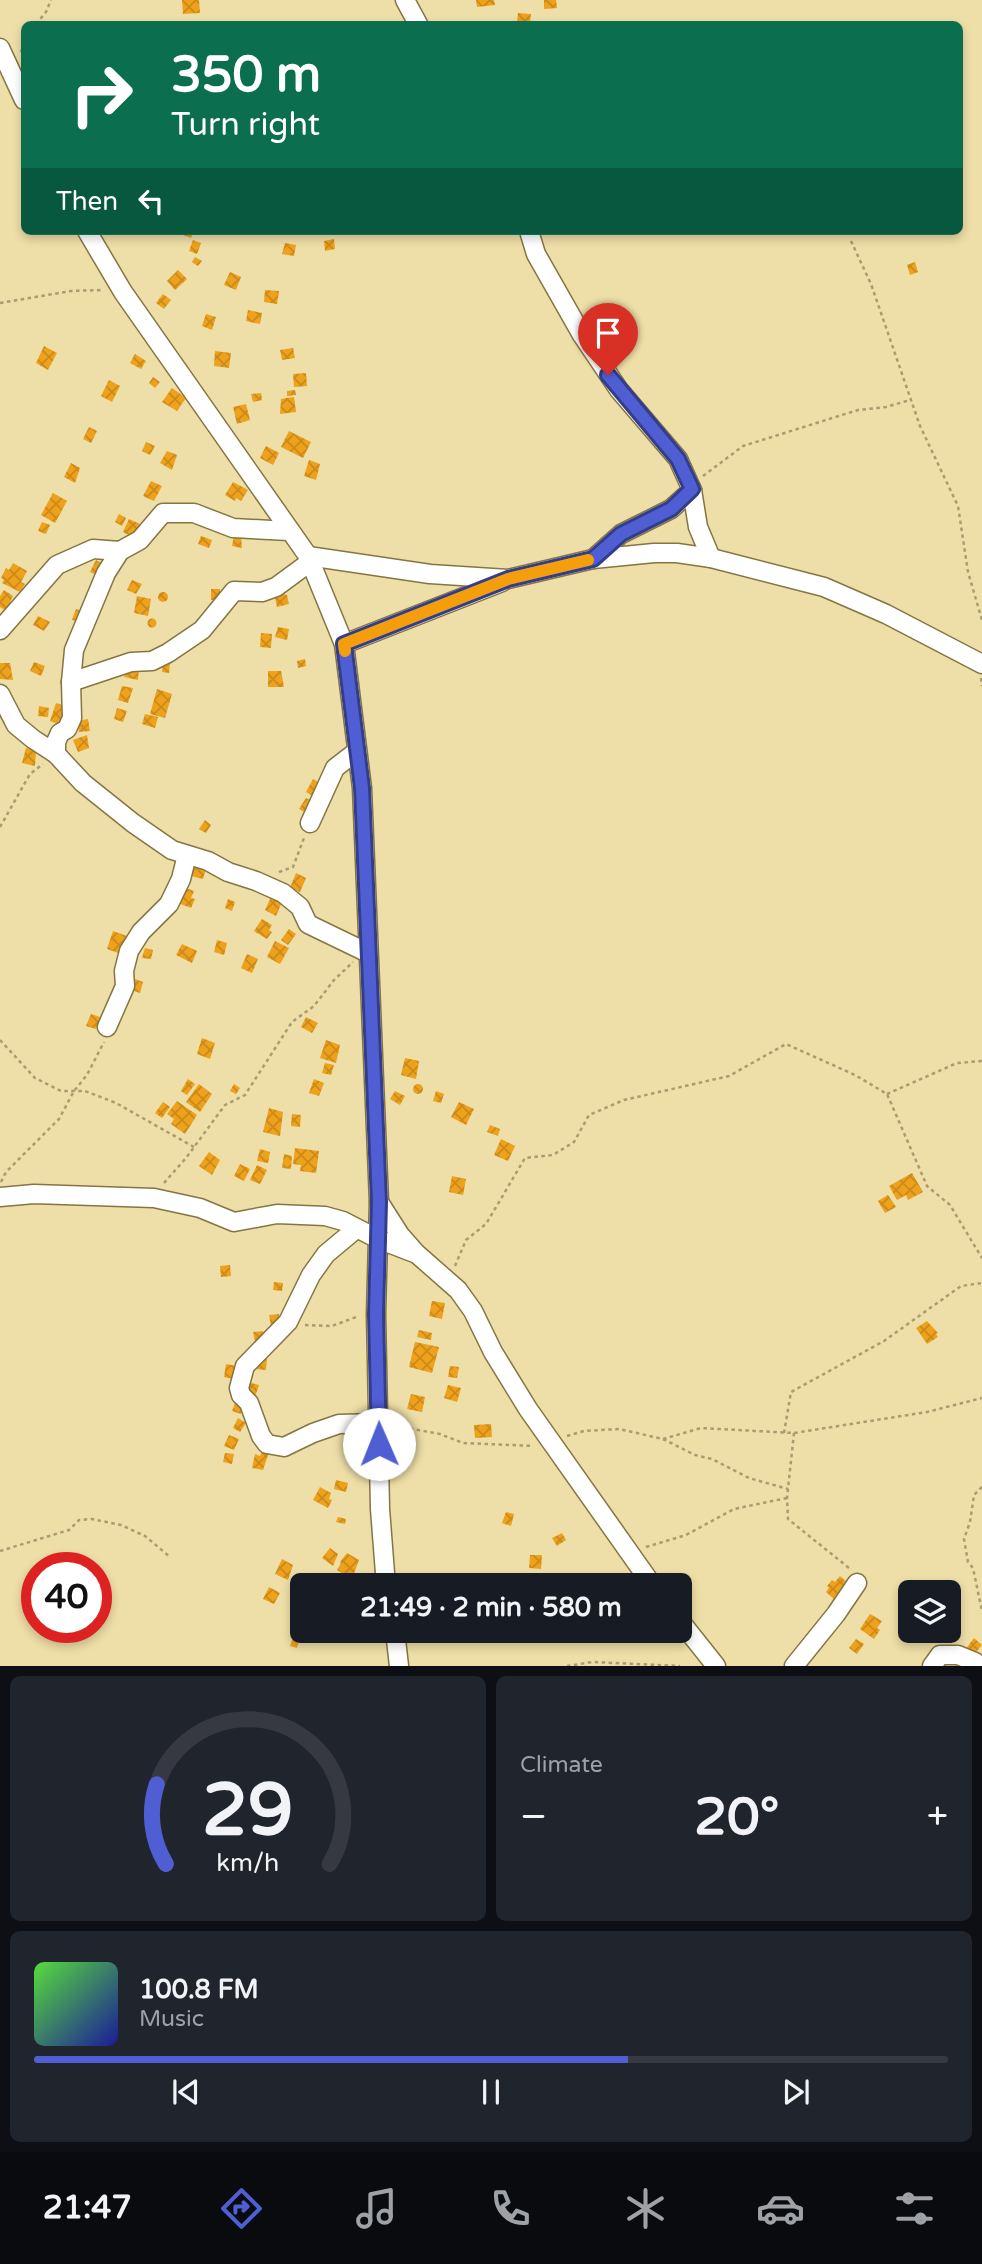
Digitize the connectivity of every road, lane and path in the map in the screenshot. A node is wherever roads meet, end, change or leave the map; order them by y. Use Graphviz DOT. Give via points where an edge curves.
graph roads {
  1 [pos="51,0"];
  2 [pos="405,0"];
  3 [pos="38,21"];
  4 [pos="416,21"];
  5 [pos="0,48"];
  6 [pos="18,71"];
  7 [pos="89,235"];
  8 [pos="530,235"];
  9 [pos="851,241"];
  10 [pos="122,292"];
  11 [pos="0,303"];
  12 [pos="910,400"];
  13 [pos="692,489"];
  14 [pos="289,531"];
  15 [pos="120,551"];
  16 [pos="711,558"];
  17 [pos="309,559"];
  18 [pos="593,559"];
  19 [pos="508,579"];
  20 [pos="982,620"];
  21 [pos="0,630"];
  22 [pos="344,644"];
  23 [pos="982,664"];
  24 [pos="71,682"];
  25 [pos="0,694"];
  26 [pos="357,751"];
  27 [pos="56,754"];
  28 [pos="310,823"];
  29 [pos="0,827"];
  30 [pos="187,855"];
  31 [pos="256,881"];
  32 [pos="368,953"];
  33 [pos="107,1027"];
  34 [pos="0,1040"];
  35 [pos="982,1061"];
  36 [pos="74,1091"];
  37 [pos="887,1094"];
  38 [pos="194,1147"];
  39 [pos="0,1185"];
  40 [pos="0,1197"];
  41 [pos="154,1198"];
  42 [pos="379,1202"];
  43 [pos="356,1228"];
  44 [pos="378,1239"];
  45 [pos="417,1254"];
  46 [pos="982,1258"];
  47 [pos="982,1283"];
  48 [pos="458,1290"];
  49 [pos="376,1314"];
  50 [pos="288,1322"];
  51 [pos="982,1398"];
  52 [pos="379,1423"];
  53 [pos="785,1433"];
  54 [pos="794,1433"];
  55 [pos="663,1439"];
  56 [pos="550,1442"];
  57 [pos="982,1487"];
  58 [pos="788,1489"];
  59 [pos="787,1498"];
  60 [pos="0,1551"];
  61 [pos="630,1553"];
  62 [pos="170,1557"];
  63 [pos="385,1573"];
  64 [pos="644,1573"];
  65 [pos="857,1583"];
  66 [pos="982,1611"];
  67 [pos="692,1636"];
  68 [pos="396,1643"];
  69 [pos="975,1662"];
  70 [pos="399,1665"];
  71 [pos="567,1665"];
  72 [pos="680,1665"];
  73 [pos="716,1665"];
  74 [pos="794,1665"];
  75 [pos="932,1665"];
  1 -- 3 [label="path"];
  2 -- 4 [label="street"];
  5 -- 6 [label="street"];
  7 -- 10 [label="street"];
  8 -- 13 [label="street" via="536,254 587,343 619,390 678,459"];
  9 -- 12 [label="path" via="872,284"];
  10 -- 11 [label="path" via="93,289"];
  10 -- 14 [label="street"];
  12 -- 13 [label="path" via="858,410 743,446 696,481"];
  12 -- 20 [label="path" via="958,506 968,572"];
  13 -- 16 [label="street" via="698,527"];
  13 -- 18 [label="street" via="671,509 621,534"];
  14 -- 15 [label="street" via="233,528 194,513 163,513 140,540"];
  14 -- 17 [label="street"];
  15 -- 21 [label="street" via="93,549 57,565"];
  15 -- 24 [label="street" via="74,650"];
  16 -- 18 [label="street" via="654,553"];
  16 -- 23 [label="street" via="824,587"];
  17 -- 19 [label="street"];
  17 -- 22 [label="street"];
  17 -- 24 [label="street" via="276,587 262,592 234,591 202,629 168,653"];
  18 -- 19 [label="street"];
  19 -- 22 [label="street"];
  22 -- 26 [label="street"];
  24 -- 27 [label="street" via="72,718 56,742"];
  25 -- 27 [label="street" via="16,725"];
  26 -- 28 [label="street" via="335,768"];
  26 -- 32 [label="street"];
  27 -- 29 [label="path" via="30,774"];
  27 -- 30 [label="street" via="83,783 133,823"];
  28 -- 31 [label="path" via="293,867"];
  30 -- 31 [label="street"];
  30 -- 33 [label="street" via="169,904 129,951 125,986"];
  31 -- 32 [label="street" via="293,899 308,924"];
  32 -- 38 [label="path" via="354,961 314,1006 292,1023 245,1095 225,1105"];
  32 -- 42 [label="street"];
  33 -- 36 [label="path" via="109,1032 87,1075"];
  34 -- 36 [label="path" via="35,1077 61,1091"];
  35 -- 37 [label="path" via="957,1063"];
  36 -- 38 [label="path" via="116,1103"];
  36 -- 39 [label="path" via="59,1119 6,1172"];
  37 -- 46 [label="path" via="928,1186 950,1205"];
  37 -- 48 [label="path" via="855,1074 786,1044 729,1076 624,1100 589,1115 574,1142 552,1155 525,1158 486,1224 467,1240 454,1265"];
  38 -- 41 [label="path"];
  40 -- 41 [label="street"];
  41 -- 43 [label="street" via="234,1222 303,1213"];
  42 -- 44 [label="street"];
  42 -- 45 [label="street"];
  43 -- 44 [label="street"];
  43 -- 50 [label="street" via="326,1254"];
  44 -- 45 [label="street"];
  44 -- 49 [label="street"];
  45 -- 48 [label="street"];
  47 -- 53 [label="path" via="961,1286 884,1341 791,1392"];
  48 -- 56 [label="street"];
  49 -- 50 [label="path" via="332,1326"];
  49 -- 52 [label="street"];
  50 -- 52 [label="street" via="245,1366 239,1388 267,1444 284,1447 339,1424"];
  51 -- 54 [label="path" via="928,1412"];
  52 -- 56 [label="path" via="463,1443 535,1446"];
  52 -- 63 [label="street"];
  53 -- 54 [label="path"];
  53 -- 55 [label="path" via="701,1428"];
  54 -- 58 [label="path"];
  55 -- 56 [label="path" via="619,1429 584,1431"];
  55 -- 58 [label="path" via="749,1478"];
  56 -- 61 [label="street"];
  57 -- 66 [label="path" via="974,1495 964,1539"];
  58 -- 59 [label="path"];
  59 -- 61 [label="path" via="734,1509 685,1535"];
  59 -- 65 [label="path" via="788,1518 857,1575"];
  60 -- 62 [label="path" via="92,1519 145,1536"];
  61 -- 64 [label="street"];
  65 -- 74 [label="street"];
  67 -- 73 [label="street"];
  68 -- 70 [label="street"];
  69 -- 75 [label="street" via="958,1655 940,1655"];
  71 -- 72 [label="path"];
}
